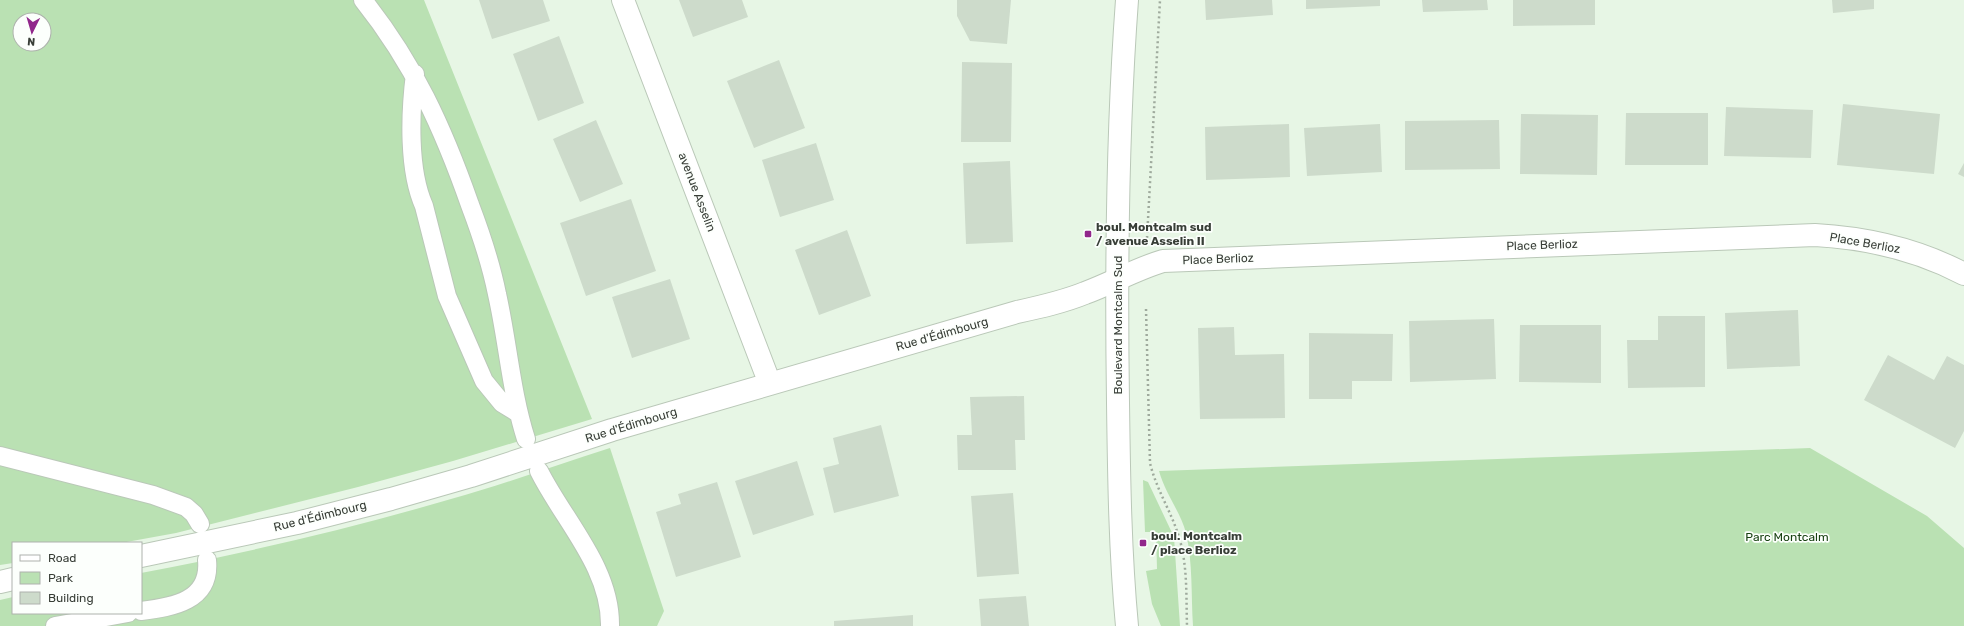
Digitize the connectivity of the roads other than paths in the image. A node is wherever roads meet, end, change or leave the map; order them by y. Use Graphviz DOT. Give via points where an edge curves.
graph roads {
  1 [pos="363,0"];
  2 [pos="624,0"];
  3 [pos="1127,0"];
  4 [pos="415,74"];
  5 [pos="1964,274"];
  6 [pos="1117,279"];
  7 [pos="770,384"];
  8 [pos="518,413"];
  9 [pos="526,439"];
  10 [pos="0,456"];
  11 [pos="539,471"];
  12 [pos="200,524"];
  13 [pos="142,556"];
  14 [pos="207,560"];
  15 [pos="12,579"];
  16 [pos="0,582"];
  17 [pos="142,611"];
  18 [pos="122,614"];
  19 [pos="55,626"];
  20 [pos="610,626"];
  21 [pos="1127,626"];
  1 -- 4 [label="lane"];
  2 -- 7 [label="street, avenue Asselin"];
  3 -- 6 [label="street, Boulevard Montcalm Sud" via="1120,109"];
  4 -- 8 [label="lane" via="447,142 480,234 497,292"];
  4 -- 8 [label="lane" via="412,93 414,175 447,296 484,381 502,403"];
  5 -- 6 [label="street, Place Berlioz" via="1898,247 1857,238 1815,235 1163,261"];
  6 -- 7 [label="street, Rue d'Édimbourg" via="1057,303 1009,314"];
  6 -- 21 [label="street, Boulevard Montcalm Sud" via="1120,484"];
  7 -- 13 [label="street, Rue d'Édimbourg" via="391,499 297,523"];
  8 -- 9 [label="lane"];
  10 -- 12 [label="lane" via="153,495 186,507"];
  11 -- 20 [label="lane" via="602,579 608,597"];
  14 -- 17 [label="lane" via="205,583 198,592 183,602 166,608"];
  15 -- 16 [label="street"];
  18 -- 19 [label="lane"];
}
